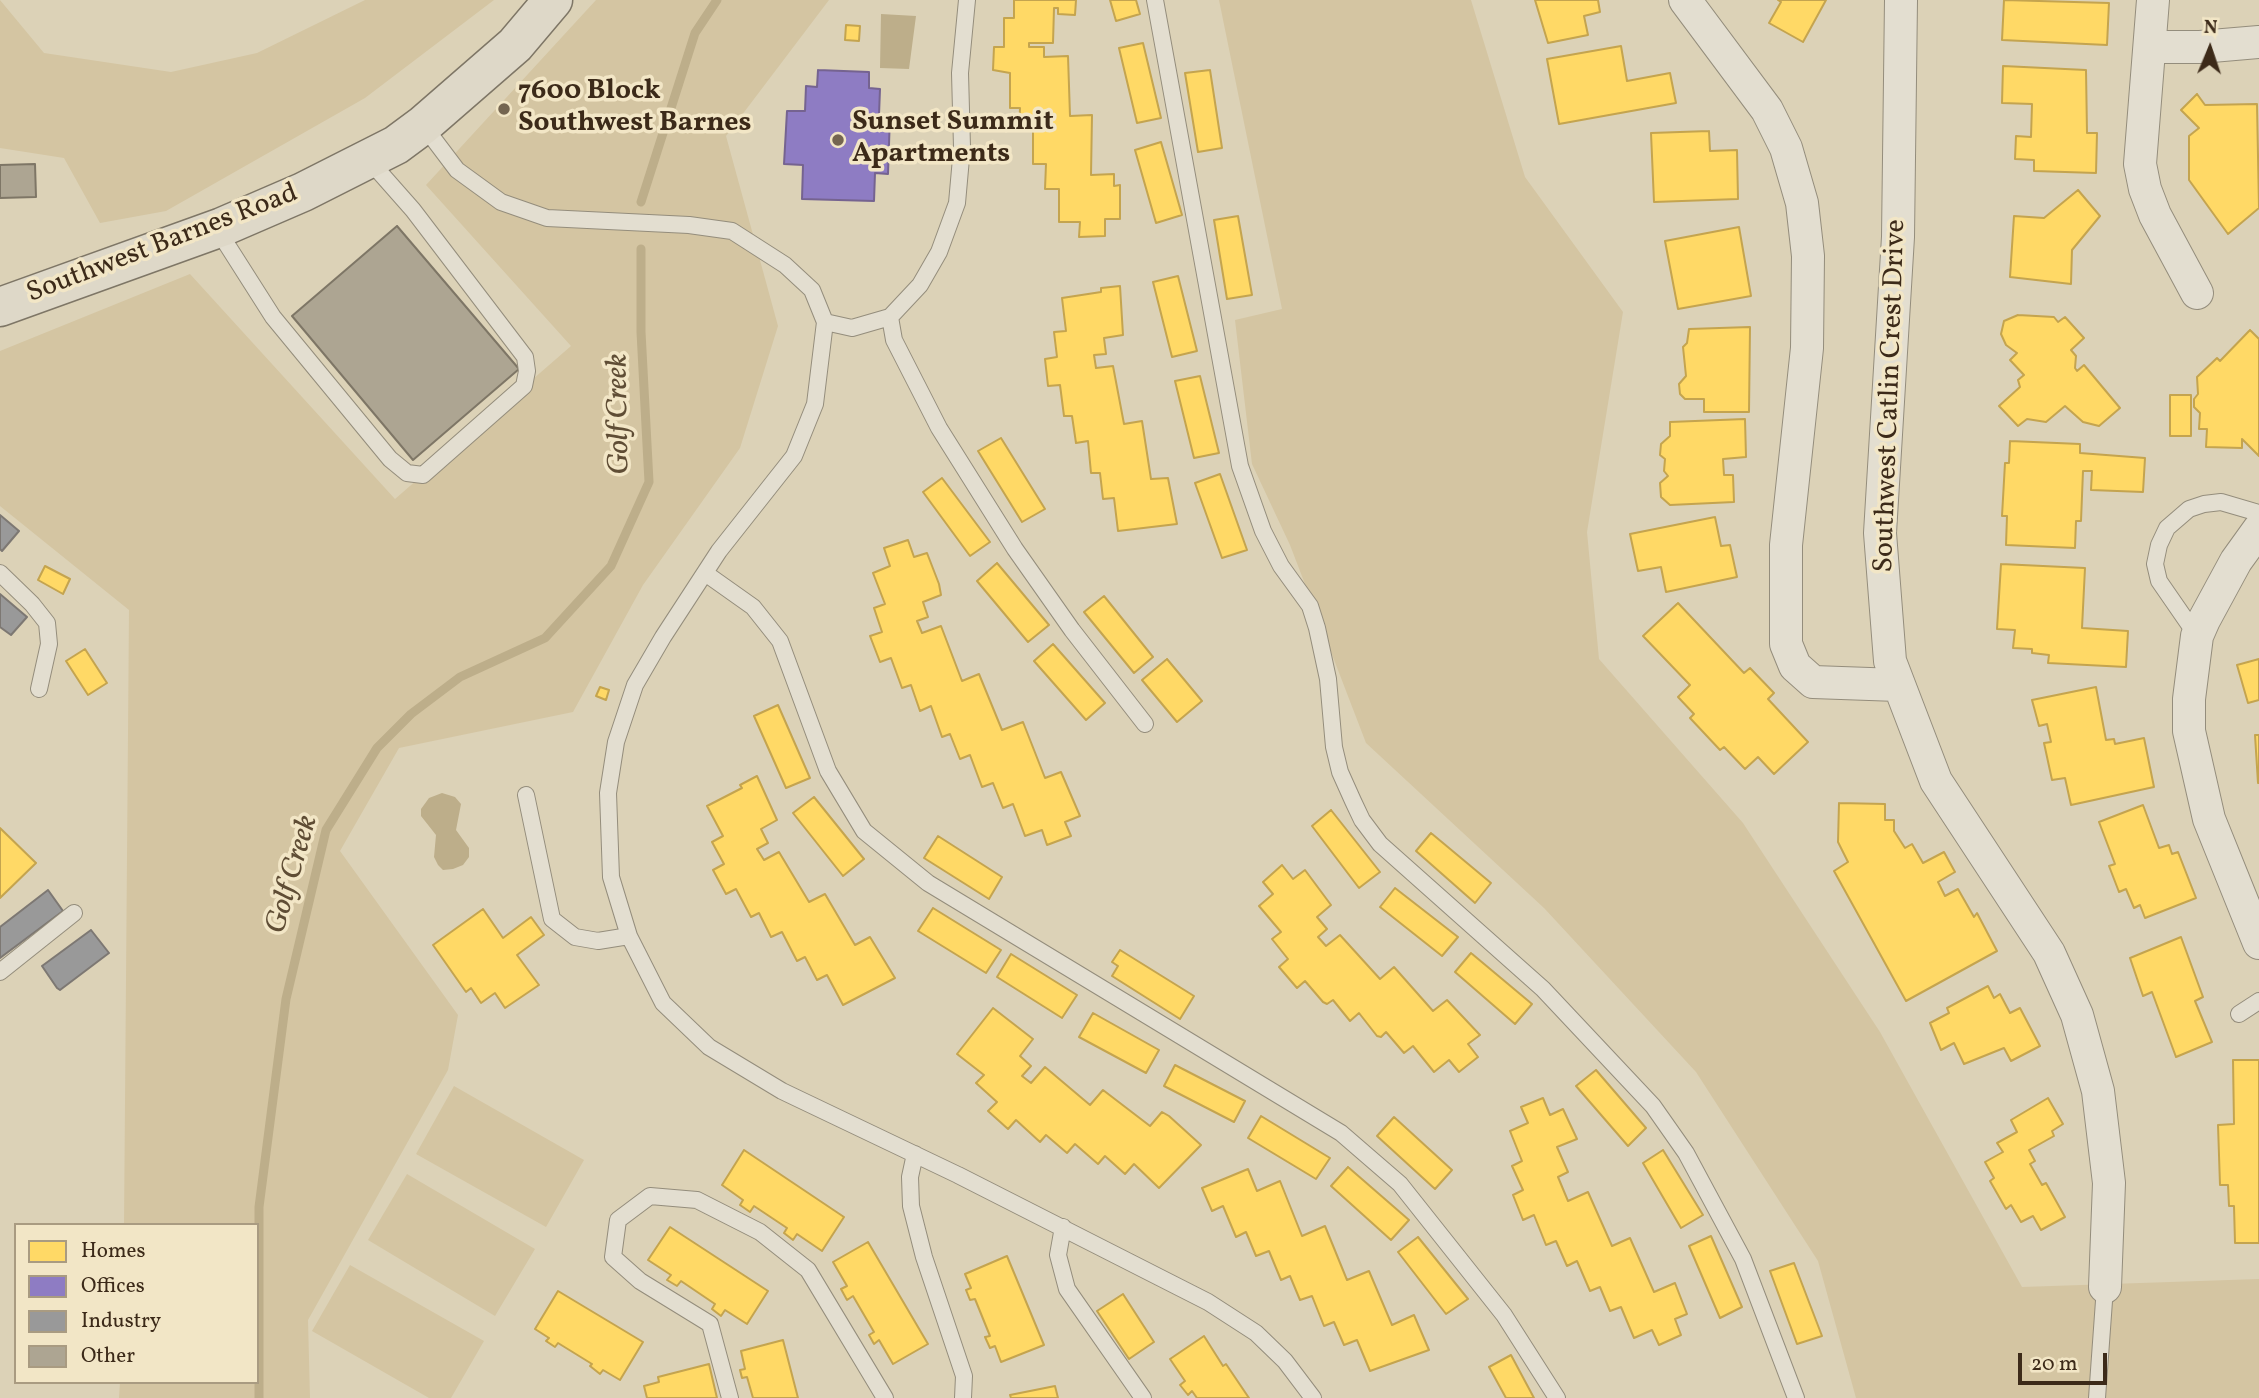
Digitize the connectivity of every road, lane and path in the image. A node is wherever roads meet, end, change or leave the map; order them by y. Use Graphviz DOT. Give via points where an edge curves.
graph roads {
  1 [pos="553,0"];
  2 [pos="967,0"];
  3 [pos="1155,0"];
  4 [pos="1685,0"];
  5 [pos="1901,0"];
  6 [pos="2153,0"];
  7 [pos="2259,42"];
  8 [pos="2151,47"];
  9 [pos="422,125"];
  10 [pos="367,158"];
  11 [pos="217,229"];
  12 [pos="2197,293"];
  13 [pos="0,307"];
  14 [pos="890,317"];
  15 [pos="825,322"];
  16 [pos="2259,513"];
  17 [pos="2259,529"];
  18 [pos="0,573"];
  19 [pos="705,573"];
  20 [pos="2197,636"];
  21 [pos="1898,685"];
  22 [pos="39,689"];
  23 [pos="1145,724"];
  24 [pos="526,795"];
  25 [pos="74,913"];
  26 [pos="629,936"];
  27 [pos="2259,943"];
  28 [pos="0,972"];
  29 [pos="2259,1001"];
  30 [pos="2239,1014"];
  31 [pos="915,1154"];
  32 [pos="1063,1227"];
  33 [pos="2105,1287"];
  34 [pos="730,1398"];
  35 [pos="886,1398"];
  36 [pos="963,1398"];
  37 [pos="1143,1398"];
  38 [pos="1313,1398"];
  39 [pos="1557,1398"];
  40 [pos="1796,1398"];
  41 [pos="2097,1398"];
  1 -- 9 [label="main road, Southwest Barnes Road" via="515,45"];
  2 -- 14 [label="lane" via="957,203 939,252 920,285"];
  3 -- 40 [label="lane" via="1240,466 1263,531 1310,606 1326,666 1337,760 1353,801 1380,844 1543,989 1653,1106 1686,1153 1743,1259"];
  4 -- 21 [label="street" via="1768,110 1786,148 1802,203 1808,256 1807,348 1786,545 1786,644 1795,666 1814,682"];
  5 -- 21 [label="street, Southwest Catlin Crest Drive" via="1898,237 1880,533 1890,662"];
  6 -- 8 [label="street"];
  7 -- 8 [label="street"];
  8 -- 12 [label="street" via="2140,140 2143,177 2167,241"];
  9 -- 10 [label="main road, Southwest Barnes Road" via="396,145"];
  9 -- 15 [label="lane" via="457,170 500,202 547,218 732,231 786,265 812,290"];
  10 -- 11 [label="main road, Southwest Barnes Road"];
  10 -- 11 [label="lane" via="525,357 524,386 423,475 407,473 390,459 273,317"];
  11 -- 13 [label="main road, Southwest Barnes Road"];
  14 -- 15 [label="lane" via="852,328"];
  14 -- 23 [label="lane" via="894,340 946,439 1015,549"];
  15 -- 19 [label="lane" via="815,404 794,456"];
  16 -- 20 [label="lane" via="2221,502 2204,504 2189,509 2167,528 2155,564 2159,581"];
  17 -- 20 [label="street" via="2220,587"];
  18 -- 22 [label="lane" via="47,623 49,644"];
  19 -- 26 [label="lane" via="635,685 617,742 608,793 611,877"];
  19 -- 39 [label="lane" via="753,607 780,641 828,771 864,831 928,883 1341,1133 1400,1184 1504,1315"];
  20 -- 27 [label="street" via="2189,731 2210,820"];
  21 -- 33 [label="street, Southwest Catlin Crest Drive" via="1936,781 2049,953 2077,1014 2098,1091 2109,1183"];
  24 -- 26 [label="lane" via="552,919 575,937 598,941"];
  25 -- 28 [label="lane"];
  26 -- 31 [label="lane" via="663,1003 709,1047 782,1091"];
  29 -- 30 [label="lane"];
  31 -- 32 [label="lane"];
  31 -- 36 [label="lane" via="911,1206 964,1376"];
  32 -- 37 [label="lane" via="1058,1255 1067,1289"];
  32 -- 38 [label="lane" via="1208,1302 1256,1333"];
  33 -- 41 [label="lane"];
  34 -- 35 [label="lane" via="710,1324 640,1281 613,1257 618,1220 650,1196 697,1200 760,1232 808,1270"];
}
